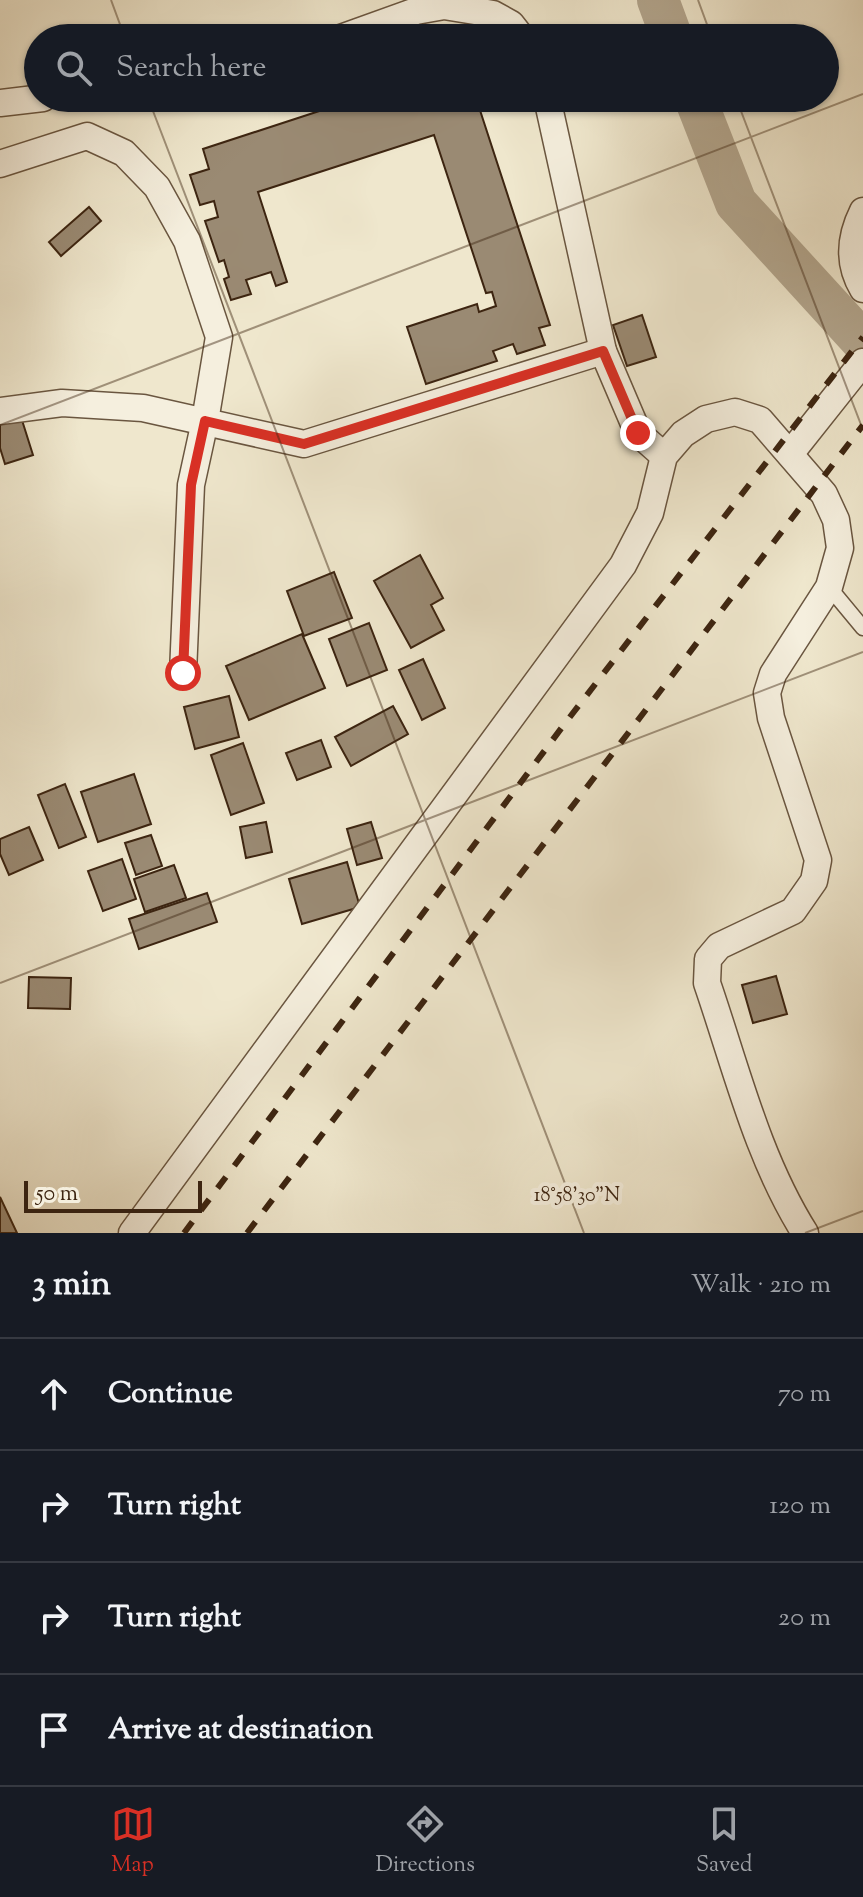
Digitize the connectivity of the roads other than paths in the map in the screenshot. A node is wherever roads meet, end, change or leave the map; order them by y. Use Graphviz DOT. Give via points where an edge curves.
graph roads {
  1 [pos="415,6"];
  2 [pos="373,24"];
  3 [pos="511,24"];
  4 [pos="24,100"];
  5 [pos="0,103"];
  6 [pos="550,112"];
  7 [pos="0,164"];
  8 [pos="863,211"];
  9 [pos="863,289"];
  10 [pos="603,351"];
  11 [pos="863,362"];
  12 [pos="0,411"];
  13 [pos="205,421"];
  14 [pos="790,454"];
  15 [pos="664,456"];
  16 [pos="829,587"];
  17 [pos="863,628"];
  18 [pos="183,673"];
  19 [pos="132,1233"];
  20 [pos="805,1233"];
  1 -- 2 [label="street"];
  1 -- 3 [label="street" via="493,14"];
  4 -- 5 [label="street"];
  6 -- 10 [label="street"];
  7 -- 13 [label="street" via="87,136 124,153 157,187 187,241 219,337"];
  8 -- 9 [label="street" via="852,247"];
  10 -- 13 [label="street" via="304,444"];
  10 -- 15 [label="street" via="638,433"];
  11 -- 14 [label="street"];
  12 -- 13 [label="street" via="62,403 143,408"];
  13 -- 18 [label="street" via="191,485"];
  14 -- 15 [label="street" via="760,420 735,412 706,419"];
  14 -- 16 [label="street" via="824,494 836,520 840,548"];
  15 -- 19 [label="street" via="650,513 623,565"];
  16 -- 17 [label="lane"];
  16 -- 20 [label="street" via="773,674 767,693 818,860 814,881 793,911 719,946 708,959 707,983 770,1169"];
}
